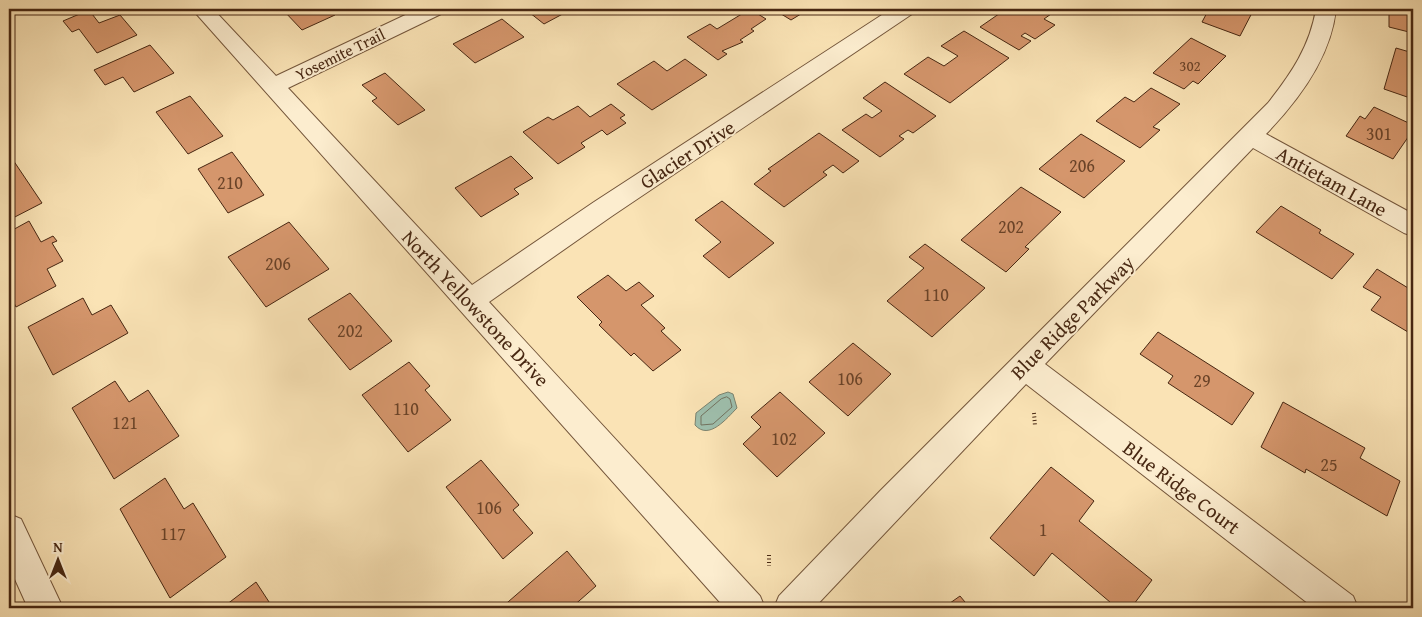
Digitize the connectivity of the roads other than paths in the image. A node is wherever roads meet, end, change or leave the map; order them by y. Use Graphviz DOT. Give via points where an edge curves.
graph roads {
  1 [pos="202,9"];
  2 [pos="434,9"];
  3 [pos="905,9"];
  4 [pos="1326,9"];
  5 [pos="274,86"];
  6 [pos="1251,136"];
  7 [pos="1413,226"];
  8 [pos="470,301"];
  9 [pos="1024,365"];
  10 [pos="9,530"];
  11 [pos="46,608"];
  12 [pos="748,608"];
  13 [pos="791,608"];
  14 [pos="1341,608"];
  1 -- 5 [label="street, North Yellowstone Drive"];
  2 -- 5 [label="street, Yosemite Trail"];
  3 -- 8 [label="street, Glacier Drive"];
  4 -- 6 [label="street, Blue Ridge Parkway" via="1322,32 1300,77"];
  5 -- 8 [label="street, North Yellowstone Drive"];
  6 -- 7 [label="street, Antietam Lane"];
  6 -- 9 [label="street, Blue Ridge Parkway"];
  8 -- 12 [label="street, North Yellowstone Drive"];
  9 -- 13 [label="street, Blue Ridge Parkway"];
  9 -- 14 [label="street, Blue Ridge Court"];
  10 -- 11 [label="street"];
}
